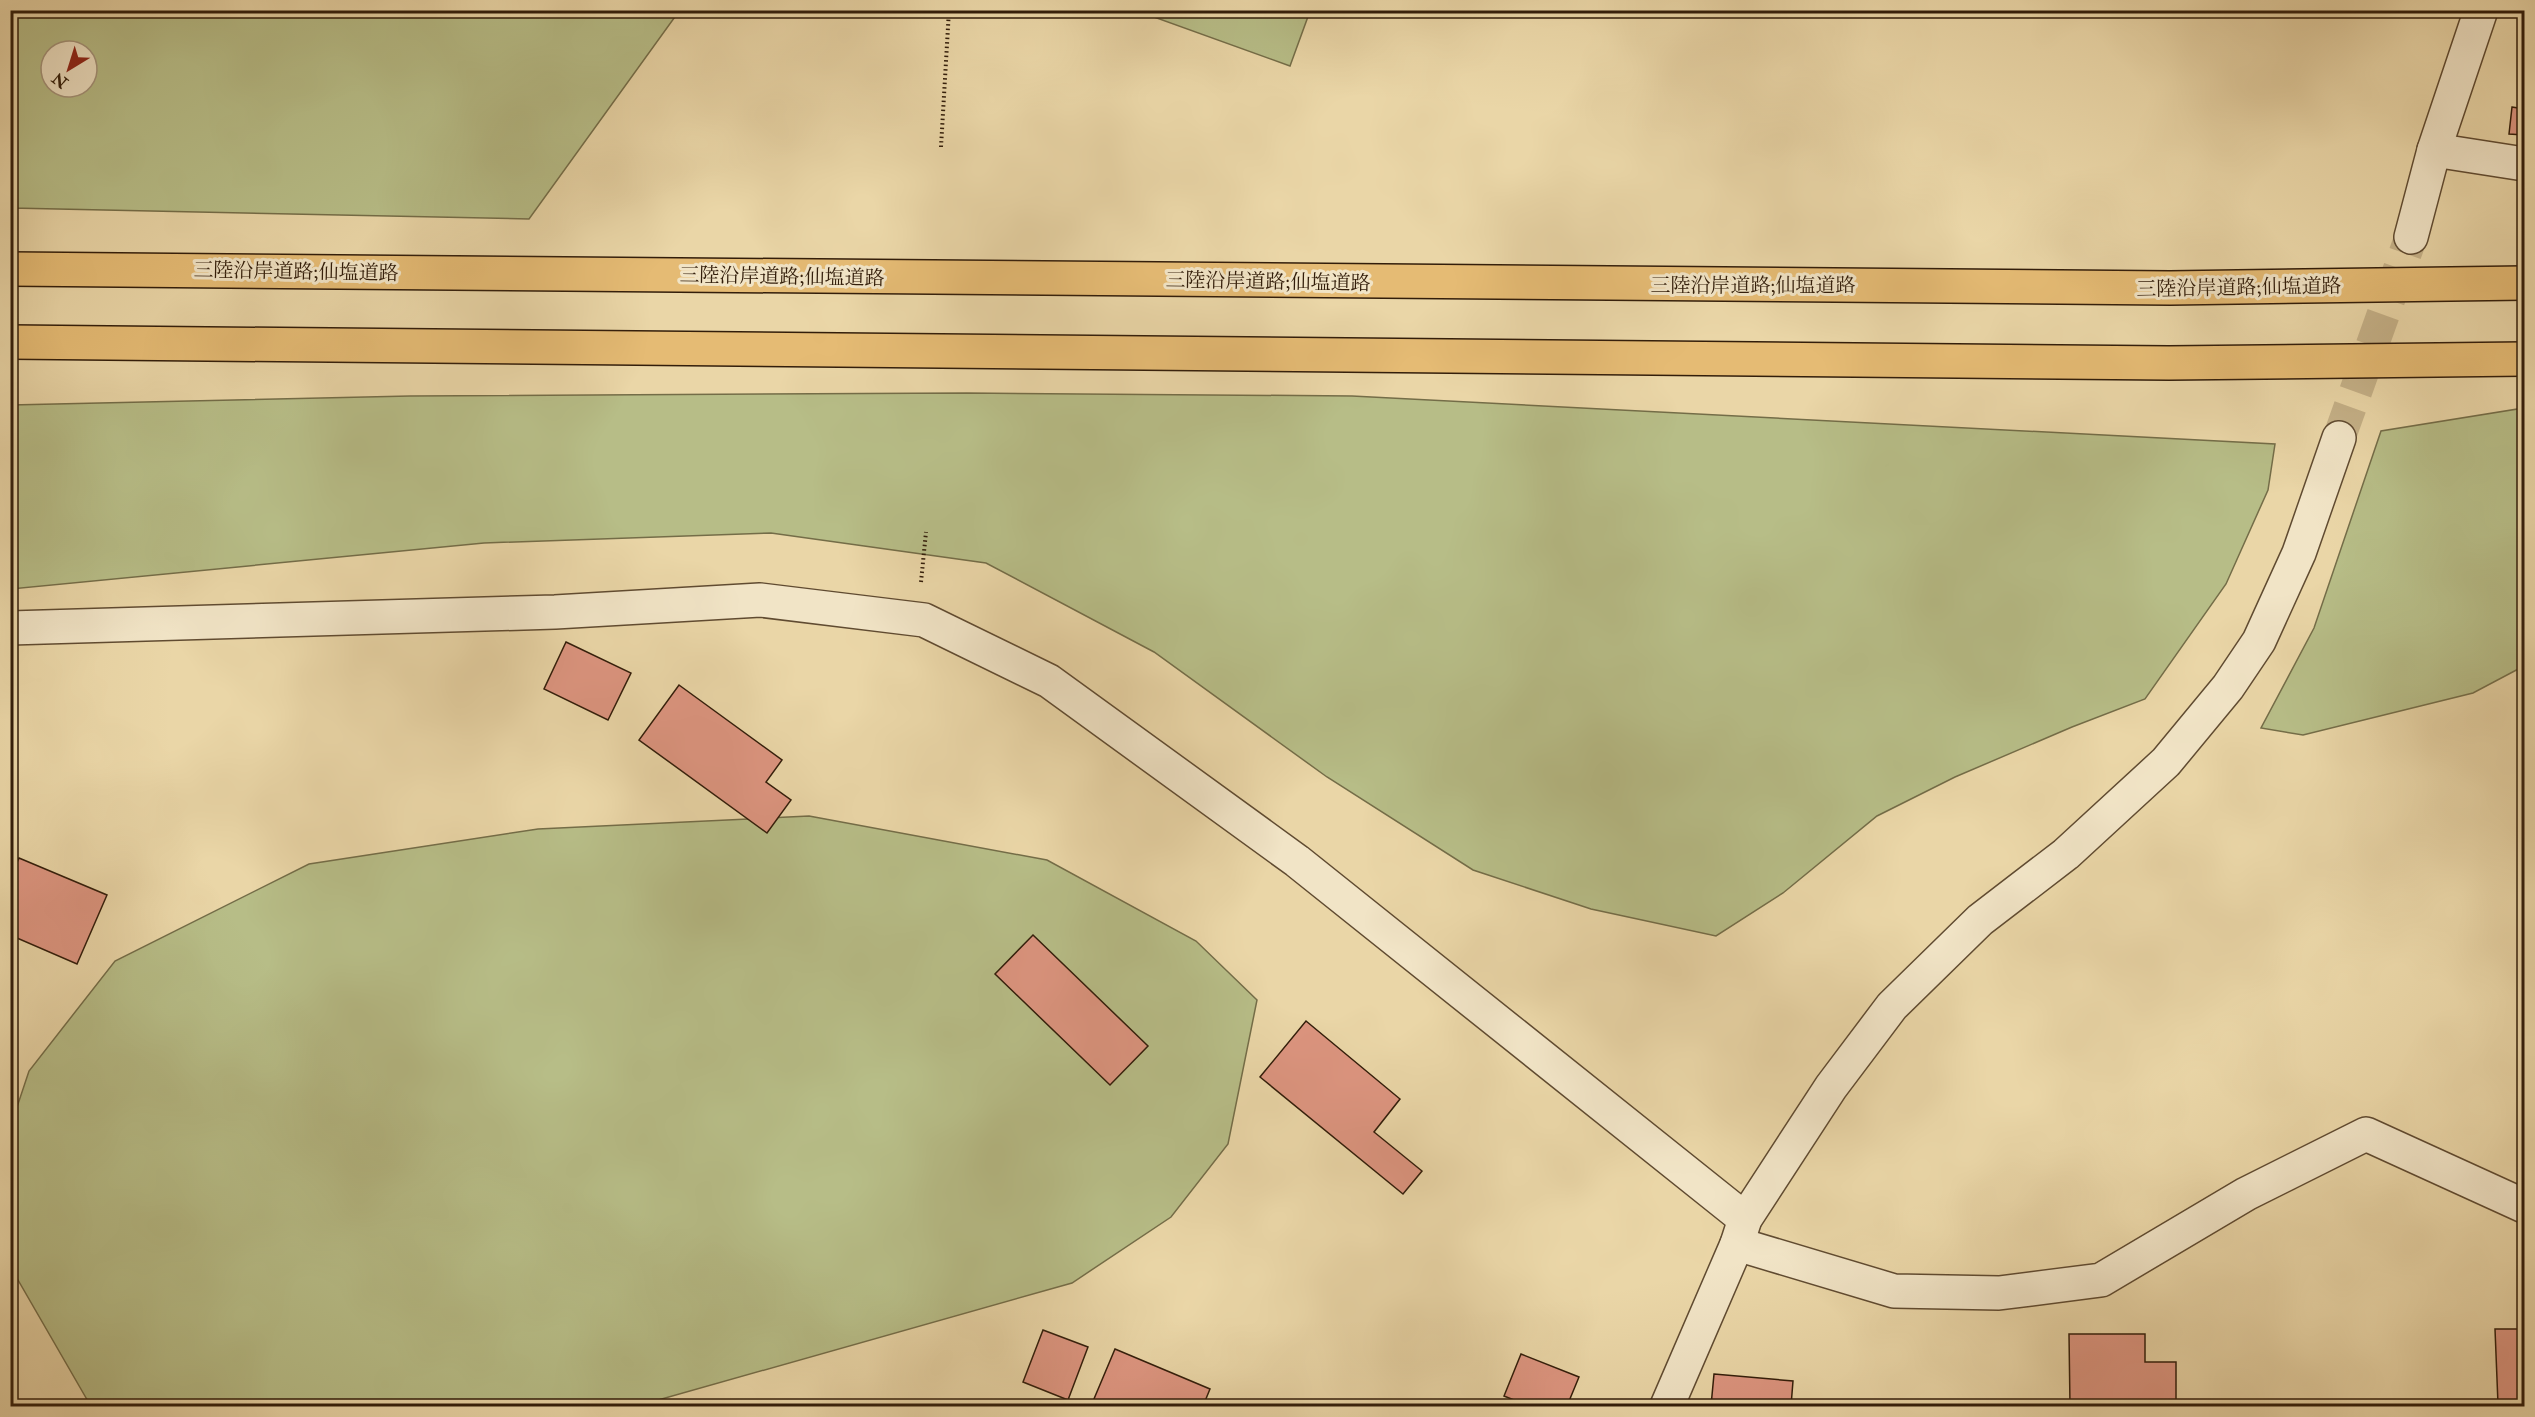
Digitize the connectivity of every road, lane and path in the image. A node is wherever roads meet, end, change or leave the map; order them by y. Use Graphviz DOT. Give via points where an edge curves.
graph roads {
  1 [pos="948,10"];
  2 [pos="2481,10"];
  3 [pos="941,147"];
  4 [pos="2434,150"];
  5 [pos="2524,164"];
  6 [pos="2411,237"];
  7 [pos="10,269"];
  8 [pos="2524,283"];
  9 [pos="10,342"];
  10 [pos="2524,359"];
  11 [pos="2339,438"];
  12 [pos="926,532"];
  13 [pos="917,619"];
  14 [pos="10,628"];
  15 [pos="2524,1206"];
  16 [pos="1741,1232"];
  17 [pos="1667,1407"];
  1 -- 3 [label="path"];
  2 -- 4 [label="street"];
  4 -- 5 [label="street"];
  4 -- 6 [label="street"];
  7 -- 8 [label="highway, 三陸沿岸道路;仙塩道路" via="2158,288"];
  9 -- 10 [label="highway" via="2145,363"];
  11 -- 16 [label="street" via="2299,553 2259,641 2228,687 2166,762 2066,854 1980,920 1892,1006 1831,1087"];
  12 -- 13 [label="path"];
  13 -- 14 [label="street" via="760,600 555,612"];
  13 -- 16 [label="street" via="1049,681 1297,861"];
  15 -- 16 [label="street" via="2366,1134 2246,1194 2101,1280 1999,1293 1894,1291"];
  16 -- 17 [label="street"];
}
